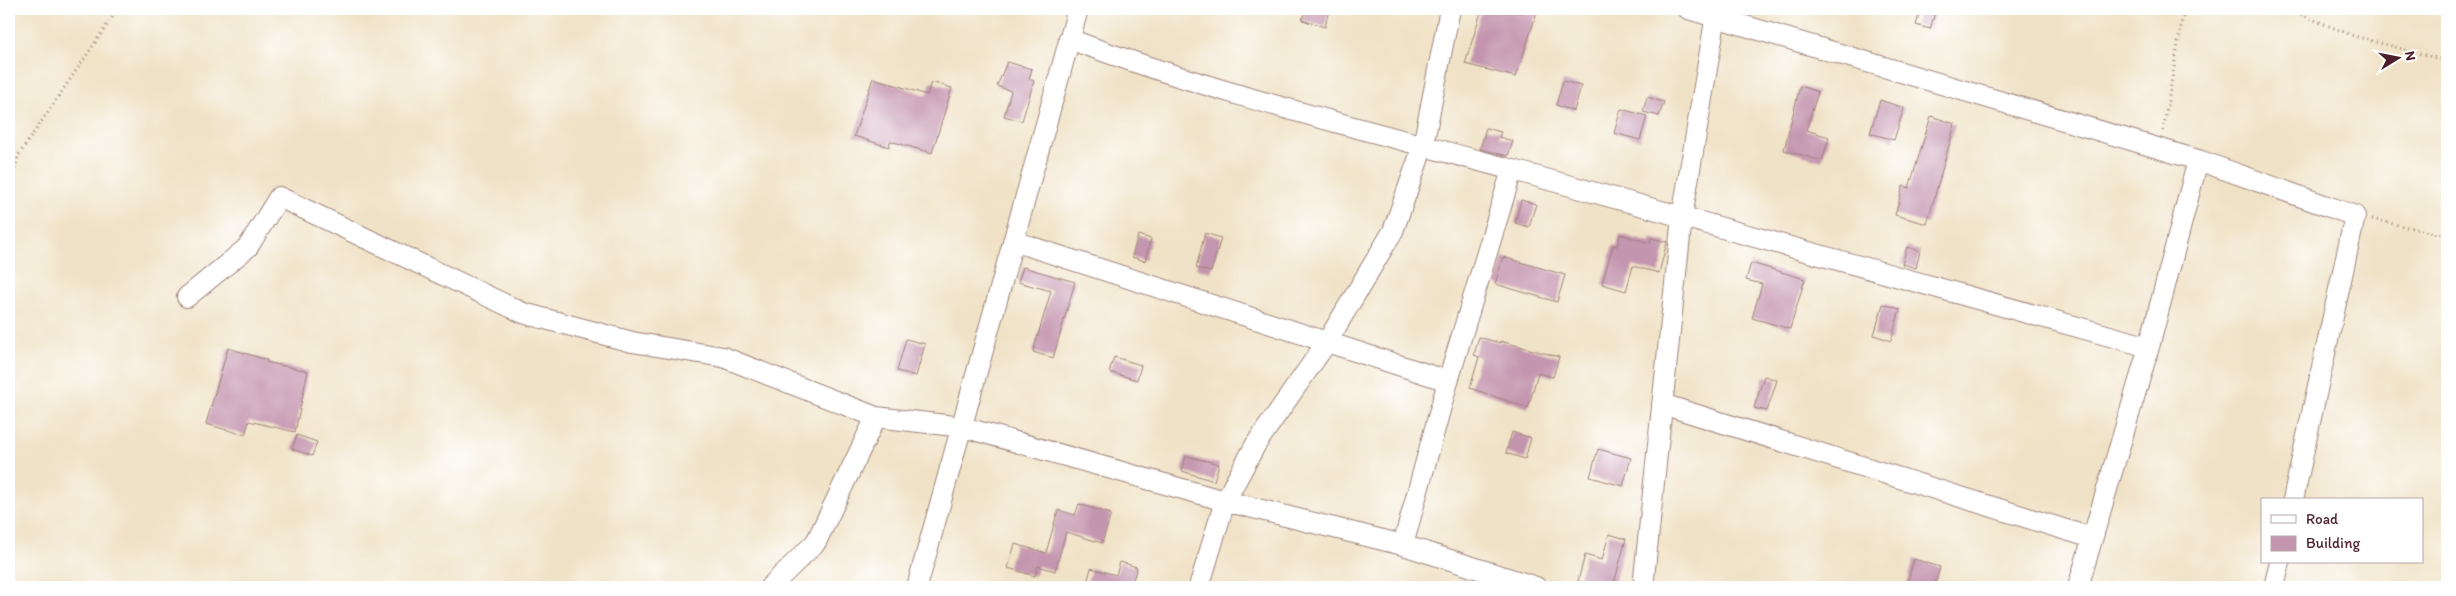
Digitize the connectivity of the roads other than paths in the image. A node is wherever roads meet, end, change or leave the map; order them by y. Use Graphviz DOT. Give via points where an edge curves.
graph roads {
  1 [pos="1078,9"];
  2 [pos="1450,9"];
  3 [pos="1688,9"];
  4 [pos="1716,12"];
  5 [pos="1069,39"];
  6 [pos="1423,146"];
  7 [pos="2198,160"];
  8 [pos="1512,170"];
  9 [pos="1682,217"];
  10 [pos="1013,241"];
  11 [pos="187,297"];
  12 [pos="1327,342"];
  13 [pos="2149,347"];
  14 [pos="1448,381"];
  15 [pos="1662,404"];
  16 [pos="876,417"];
  17 [pos="962,427"];
  18 [pos="2293,498"];
  19 [pos="1225,501"];
  20 [pos="2092,538"];
  21 [pos="1403,545"];
  22 [pos="2280,564"];
  23 [pos="770,587"];
  24 [pos="917,587"];
  25 [pos="1200,587"];
  26 [pos="1536,587"];
  27 [pos="1643,587"];
  28 [pos="2078,587"];
  29 [pos="2274,587"];
  1 -- 5 [label="street"];
  2 -- 6 [label="street"];
  3 -- 4 [label="street"];
  4 -- 7 [label="street"];
  4 -- 9 [label="street"];
  5 -- 6 [label="street" via="1130,62"];
  5 -- 10 [label="street"];
  6 -- 8 [label="street"];
  6 -- 12 [label="street" via="1393,232"];
  7 -- 13 [label="street"];
  7 -- 18 [label="street" via="2356,216"];
  8 -- 9 [label="street"];
  8 -- 14 [label="street"];
  9 -- 13 [label="street"];
  9 -- 15 [label="street"];
  10 -- 12 [label="street"];
  10 -- 17 [label="street"];
  11 -- 16 [label="street" via="248,247 279,197 523,313 632,342 723,357"];
  12 -- 14 [label="street"];
  12 -- 19 [label="street" via="1256,444"];
  13 -- 20 [label="street"];
  14 -- 21 [label="street"];
  15 -- 20 [label="street"];
  15 -- 27 [label="street"];
  16 -- 17 [label="street"];
  16 -- 23 [label="street" via="816,542"];
  17 -- 19 [label="street"];
  17 -- 24 [label="street"];
  19 -- 21 [label="street"];
  19 -- 25 [label="street"];
  20 -- 28 [label="street"];
  21 -- 26 [label="street"];
  22 -- 29 [label="street"];
}
